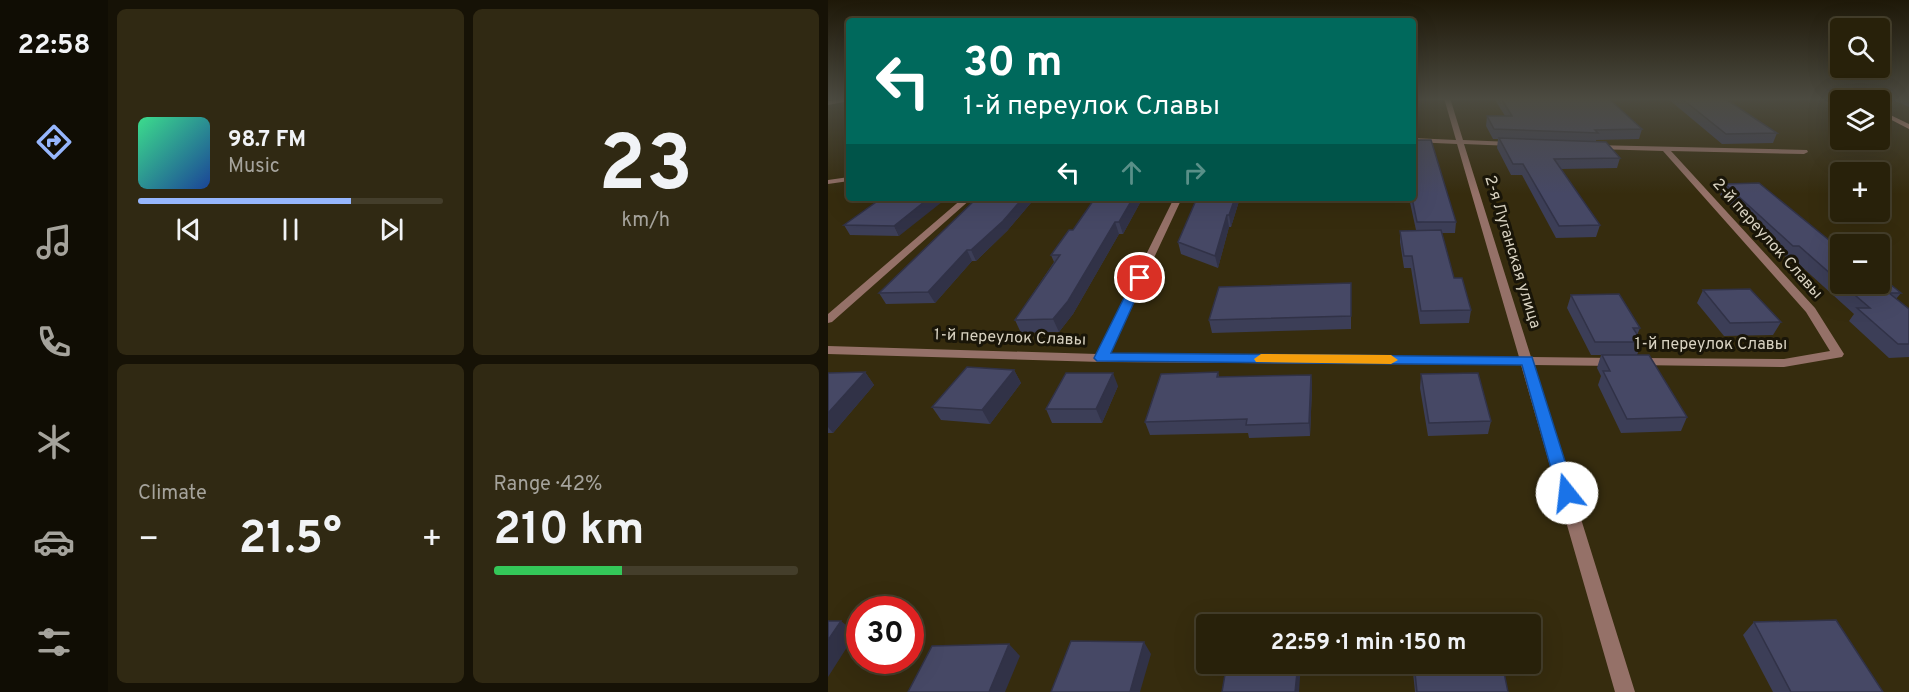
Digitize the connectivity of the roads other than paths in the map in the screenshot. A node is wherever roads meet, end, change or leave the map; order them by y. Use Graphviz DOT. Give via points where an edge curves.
graph roads {
  1 [pos="1458,130"];
  2 [pos="1416,140"];
  3 [pos="1462,142"];
  4 [pos="1519,144"];
  5 [pos="1587,147"];
  6 [pos="1666,150"];
  7 [pos="1804,152"];
  8 [pos="846,180"];
  9 [pos="828,183"];
  10 [pos="965,201"];
  11 [pos="1177,201"];
  12 [pos="828,320"];
  13 [pos="828,350"];
  14 [pos="1838,354"];
  15 [pos="1101,358"];
  16 [pos="1527,360"];
  17 [pos="1625,692"];
  1 -- 3 [label="street, 2-я Луганская улица"];
  2 -- 3 [label="street"];
  3 -- 4 [label="street"];
  3 -- 16 [label="street, 2-я Луганская улица"];
  5 -- 6 [label="street, 2-й переулок Славы"];
  6 -- 7 [label="street, 2-й переулок Славы"];
  6 -- 14 [label="street, 2-й переулок Славы" via="1811,310"];
  8 -- 9 [label="street"];
  10 -- 12 [label="street"];
  11 -- 15 [label="street"];
  13 -- 15 [label="street, 1-й переулок Славы"];
  14 -- 16 [label="street, 1-й переулок Славы" via="1784,363"];
  15 -- 16 [label="street, 1-й переулок Славы"];
  16 -- 17 [label="street, 2-я Луганская улица"];
}
